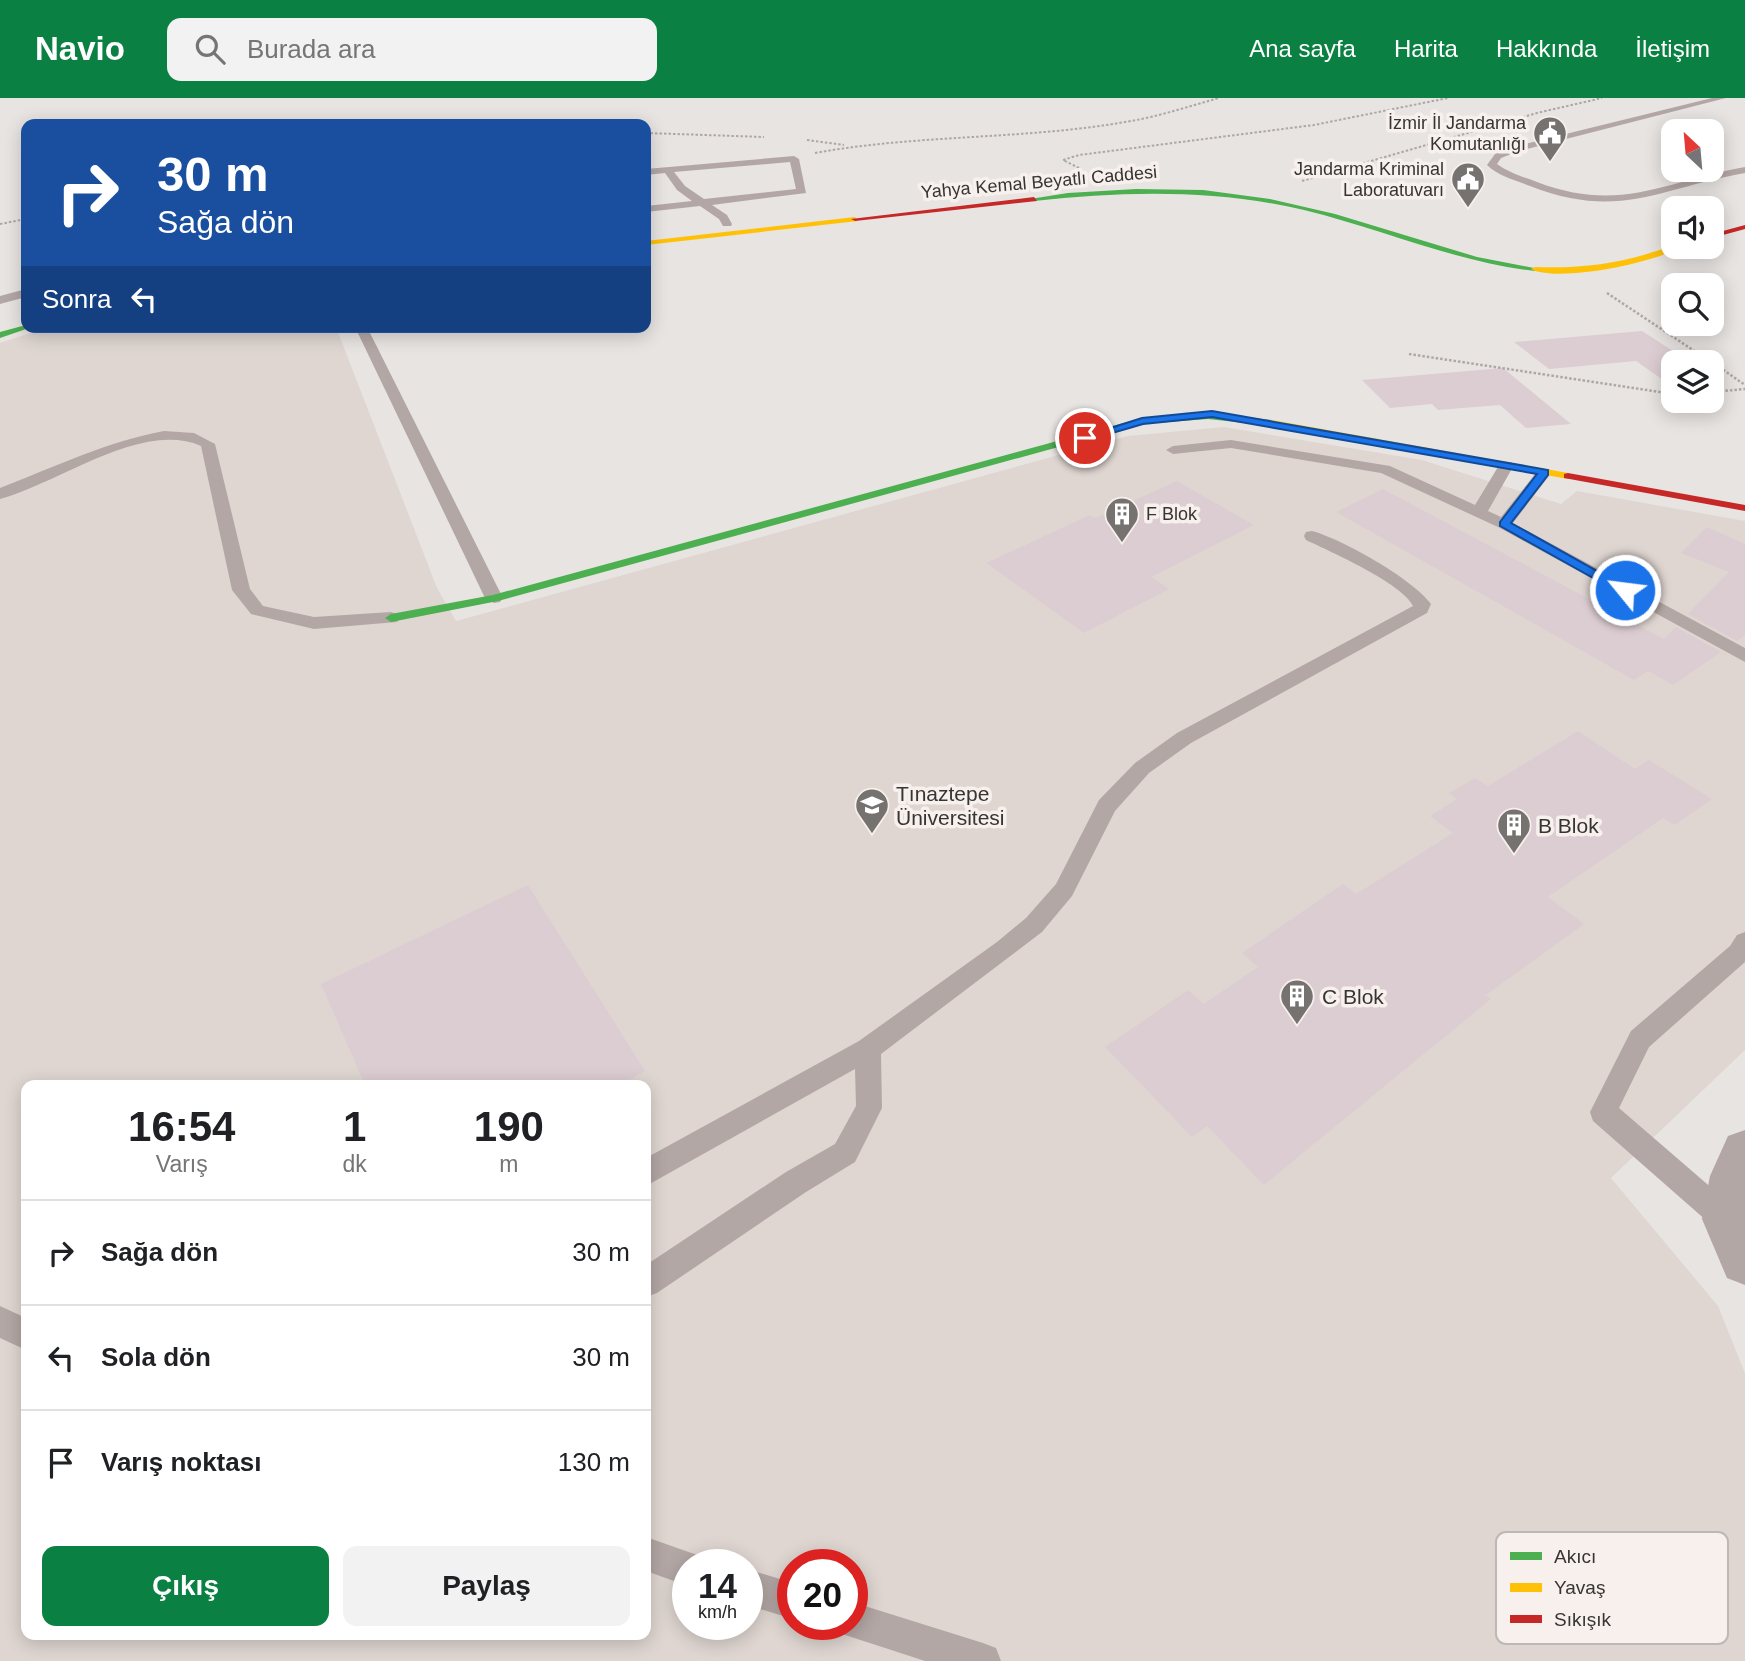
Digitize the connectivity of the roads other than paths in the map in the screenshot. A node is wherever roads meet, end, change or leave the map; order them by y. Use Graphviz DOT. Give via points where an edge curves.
graph roads {
  1 [pos="1722,98"];
  2 [pos="1745,170"];
  3 [pos="668,171"];
  4 [pos="651,172"];
  5 [pos="701,202"];
  6 [pos="651,208"];
  7 [pos="1745,214"];
  8 [pos="1724,219"];
  9 [pos="781,223"];
  10 [pos="727,224"];
  11 [pos="1745,227"];
  12 [pos="651,232"];
  13 [pos="1724,233"];
  14 [pos="651,242"];
  15 [pos="1639,243"];
  16 [pos="1661,245"];
  17 [pos="21,294"];
  18 [pos="0,300"];
  19 [pos="21,317"];
  20 [pos="0,323"];
  21 [pos="21,329"];
  22 [pos="364,333"];
  23 [pos="0,335"];
  24 [pos="1173,450"];
  25 [pos="1506,465"];
  26 [pos="1544,472"];
  27 [pos="0,494"];
  28 [pos="1745,508"];
  29 [pos="1479,512"];
  30 [pos="1504,524"];
  31 [pos="1312,536"];
  32 [pos="494,598"];
  33 [pos="391,618"];
  34 [pos="1745,656"];
  35 [pos="1745,942"];
  36 [pos="868,1049"];
  37 [pos="1745,1152"];
  38 [pos="651,1170"];
  39 [pos="1735,1239"];
  40 [pos="651,1279"];
  41 [pos="0,1321"];
  42 [pos="21,1332"];
  43 [pos="651,1557"];
  44 [pos="672,1563"];
  45 [pos="868,1625"];
  46 [pos="983,1661"];
  1 -- 2 [label="lane" via="1516,149 1498,156 1492,165 1560,193 1602,200"];
  3 -- 4 [label="lane"];
  3 -- 5 [label="lane"];
  3 -- 5 [label="lane" via="794,159 802,191"];
  5 -- 6 [label="lane"];
  5 -- 10 [label="lane"];
  7 -- 8 [label="main road"];
  9 -- 10 [label="main road, Yahya Kemal Beyatlı Caddesi"];
  9 -- 14 [label="main road, Yahya Kemal Beyatlı Caddesi"];
  9 -- 15 [label="main road, Yahya Kemal Beyatlı Caddesi" via="1108,182 1188,181 1254,188 1511,255 1575,260"];
  9 -- 16 [label="main road, Yahya Kemal Beyatlı Caddesi" via="1163,189 1271,201 1465,255 1534,268 1606,269 1639,261"];
  10 -- 12 [label="main road, Yahya Kemal Beyatlı Caddesi"];
  11 -- 13 [label="main road"];
  17 -- 18 [label="lane"];
  19 -- 20 [label="main road"];
  21 -- 23 [label="main road"];
  22 -- 32 [label="lane"];
  24 -- 29 [label="lane" via="1231,444 1385,469"];
  25 -- 26 [label="main road"];
  25 -- 29 [label="lane"];
  25 -- 32 [label="main road" via="1212,414 1170,417"];
  26 -- 28 [label="main road"];
  26 -- 30 [label="lane"];
  27 -- 33 [label="lane" via="133,443 168,435 197,439 208,444 241,590 257,610 314,622"];
  29 -- 30 [label="lane"];
  30 -- 34 [label="lane"];
  31 -- 36 [label="lane" via="1403,586 1418,597 1421,609 1184,738 1142,768 1107,806 1064,890 1034,925"];
  32 -- 33 [label="main road"];
  35 -- 39 [label="lane" via="1739,953 1640,1039 1603,1112"];
  36 -- 38 [label="lane"];
  36 -- 40 [label="lane" via="869,1108 845,1153"];
  37 -- 39 [label="street" via="1734,1176"];
  41 -- 42 [label="lane"];
  43 -- 44 [label="lane"];
  45 -- 46 [label="lane"];
}
